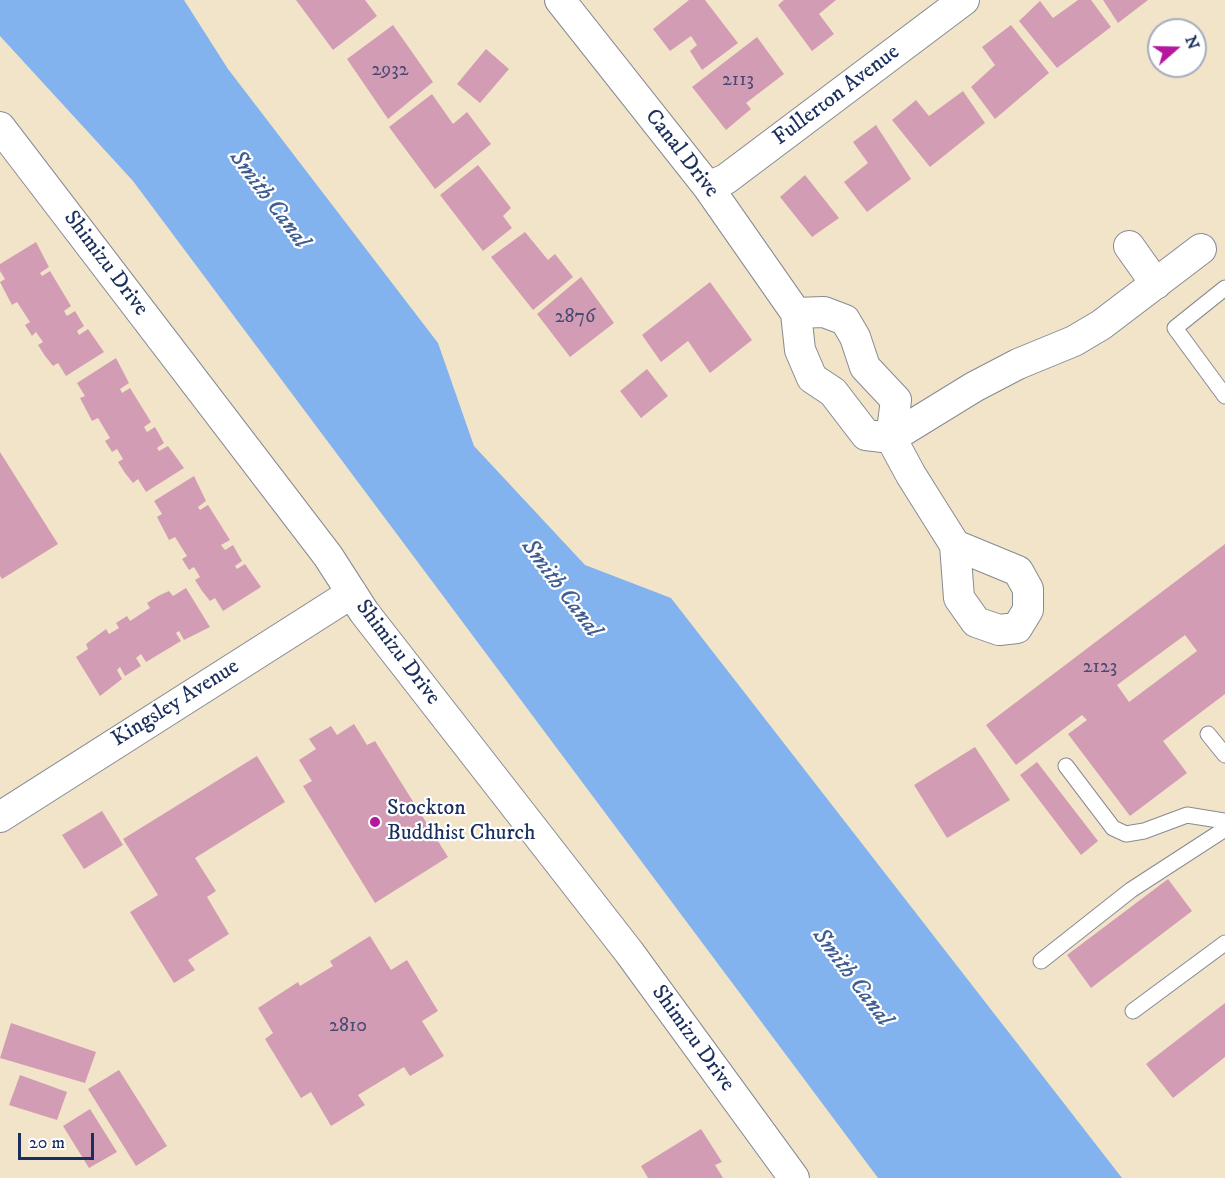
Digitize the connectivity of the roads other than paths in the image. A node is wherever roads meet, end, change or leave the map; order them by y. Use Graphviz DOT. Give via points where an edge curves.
graph roads {
  1 [pos="560,0"];
  2 [pos="964,0"];
  3 [pos="0,127"];
  4 [pos="708,187"];
  5 [pos="1128,246"];
  6 [pos="1201,249"];
  7 [pos="1156,284"];
  8 [pos="1225,288"];
  9 [pos="796,313"];
  10 [pos="866,367"];
  11 [pos="833,392"];
  12 [pos="1225,396"];
  13 [pos="891,438"];
  14 [pos="955,545"];
  15 [pos="352,593"];
  16 [pos="1208,734"];
  17 [pos="1225,755"];
  18 [pos="1066,766"];
  19 [pos="0,817"];
  20 [pos="1225,821"];
  21 [pos="1225,829"];
  22 [pos="1225,943"];
  23 [pos="1041,961"];
  24 [pos="1133,1011"];
  25 [pos="794,1178"];
  1 -- 4 [label="street, Canal Drive"];
  2 -- 4 [label="street, Fullerton Avenue" via="726,179"];
  3 -- 15 [label="street, Shimizu Drive" via="328,556"];
  4 -- 9 [label="street, Canal Drive"];
  5 -- 7 [label="street"];
  6 -- 7 [label="street"];
  7 -- 13 [label="street" via="1101,325 974,387"];
  8 -- 12 [label="lane" via="1175,328"];
  9 -- 10 [label="street" via="824,312 845,320"];
  9 -- 11 [label="street, Canal Drive" via="800,350 812,378"];
  10 -- 11 [label="street"];
  10 -- 13 [label="street" via="896,400"];
  11 -- 13 [label="street, Canal Drive" via="866,435"];
  13 -- 14 [label="street"];
  15 -- 19 [label="street, Kingsley Avenue"];
  15 -- 25 [label="street, Shimizu Drive" via="629,952"];
  16 -- 17 [label="lane"];
  18 -- 20 [label="lane" via="1113,828 1126,834 1187,815"];
  21 -- 23 [label="lane" via="1131,890"];
  22 -- 24 [label="lane"];
}
